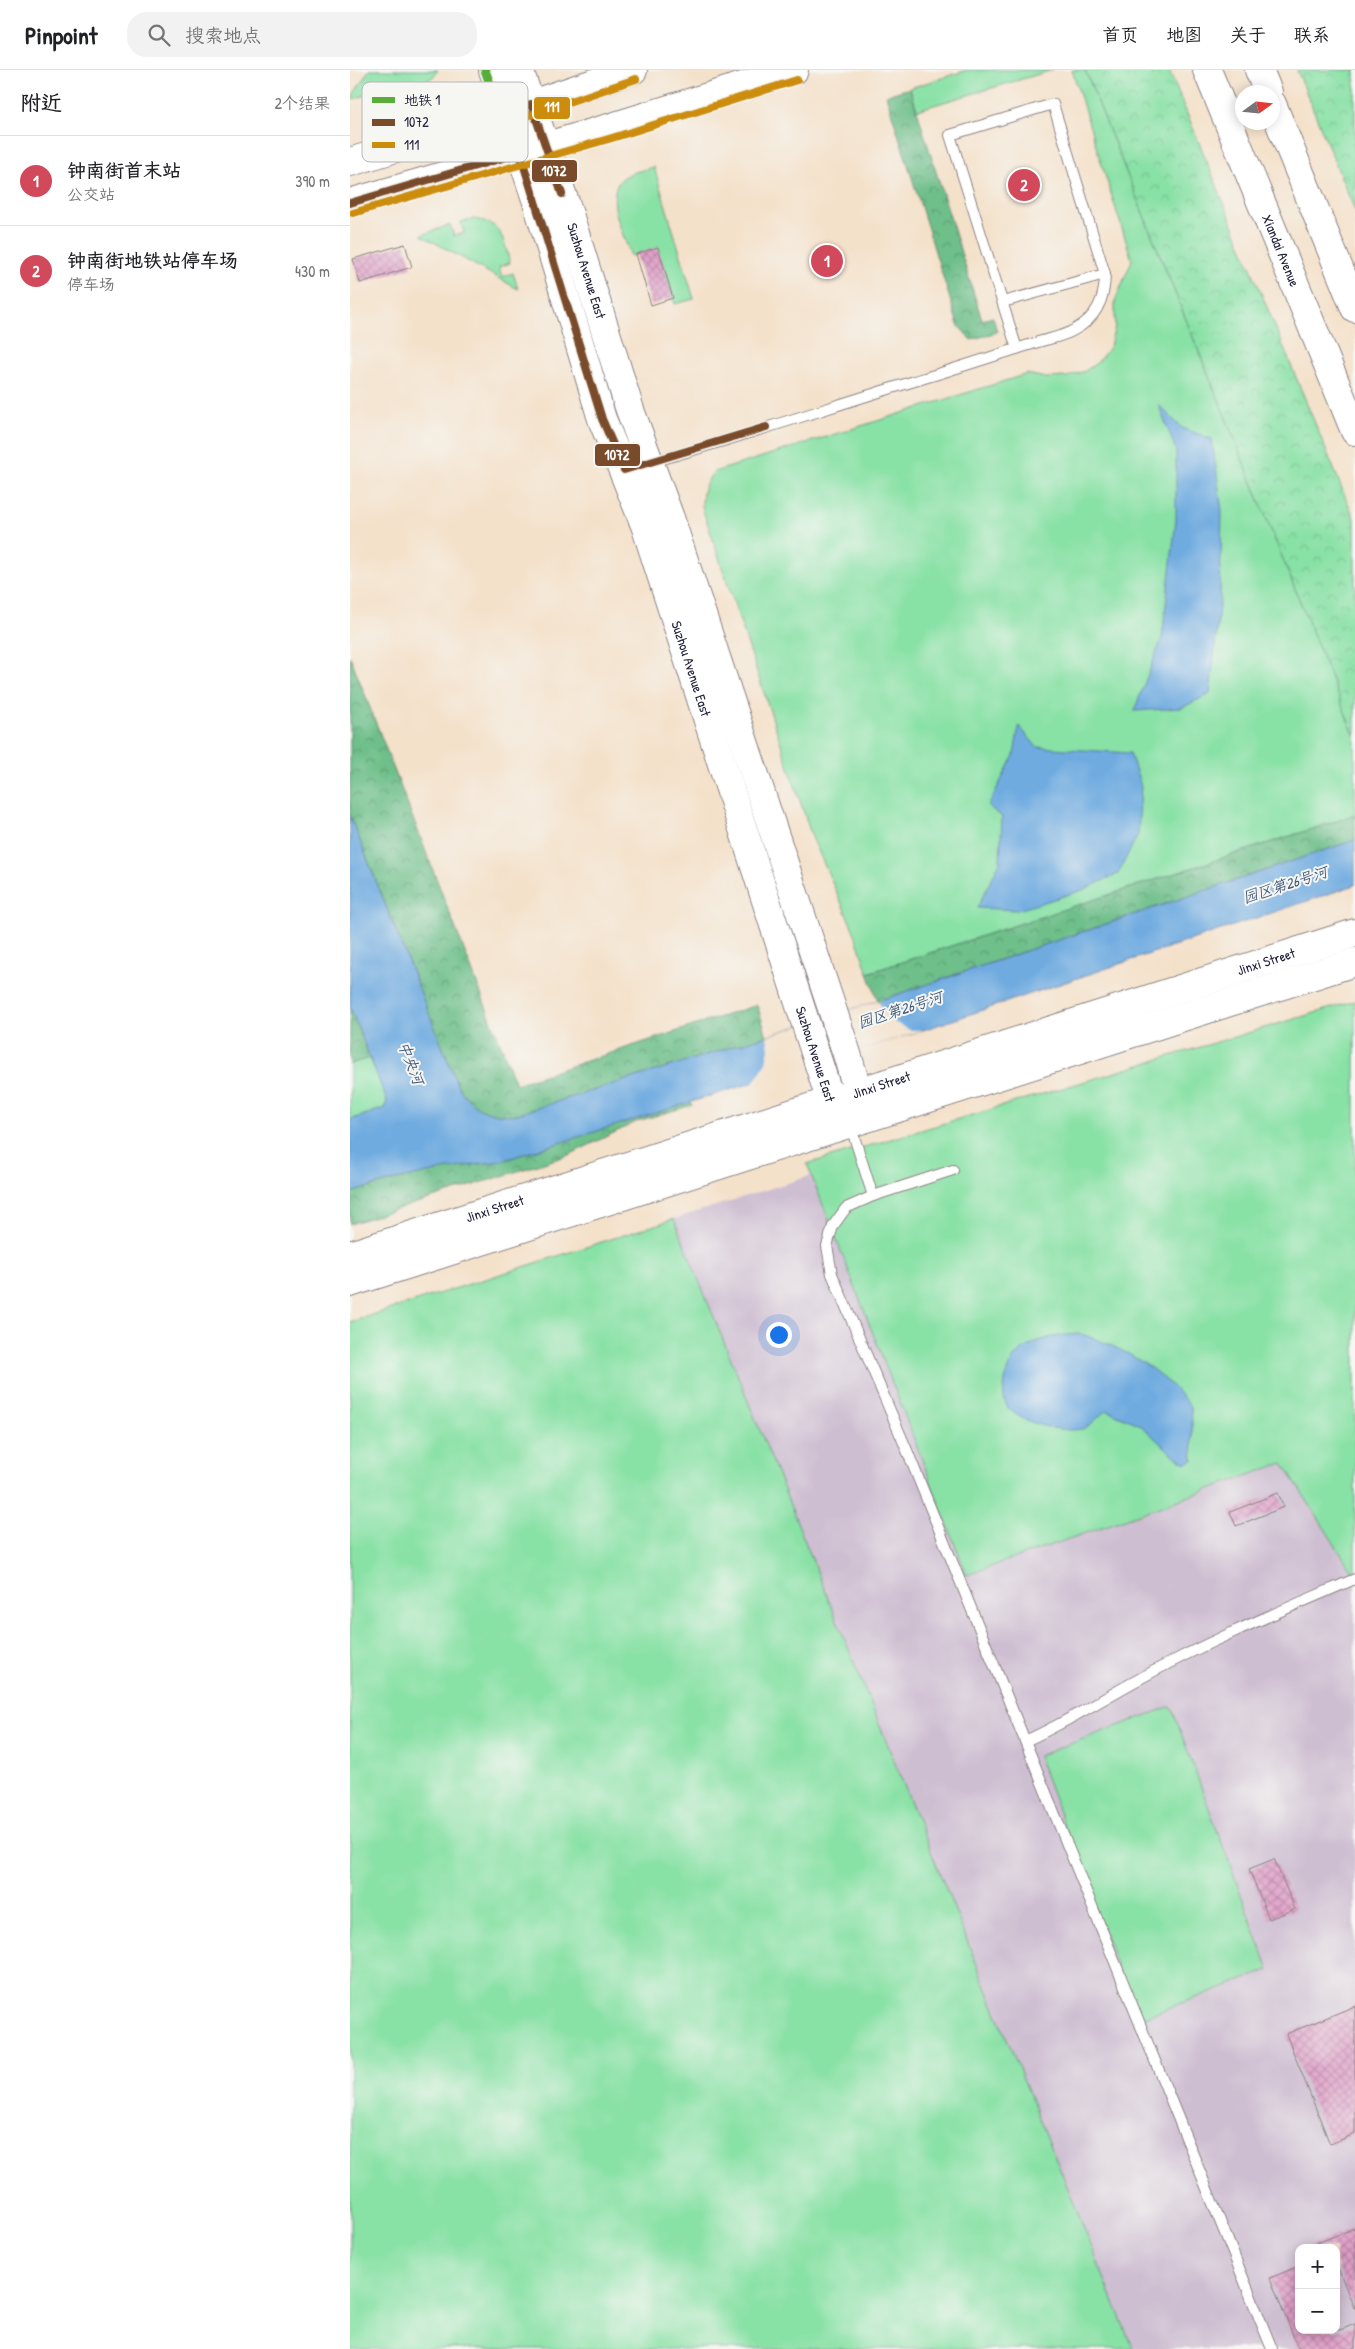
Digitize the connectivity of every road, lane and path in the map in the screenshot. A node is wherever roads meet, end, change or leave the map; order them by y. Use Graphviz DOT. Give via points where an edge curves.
graph roads {
  1 [pos="492,70"];
  2 [pos="633,70"];
  3 [pos="794,70"];
  4 [pos="1207,70"];
  5 [pos="1259,70"];
  6 [pos="501,82"];
  7 [pos="1265,85"];
  8 [pos="528,105"];
  9 [pos="1280,124"];
  10 [pos="528,137"];
  11 [pos="532,150"];
  12 [pos="528,151"];
  13 [pos="362,158"];
  14 [pos="350,162"];
  15 [pos="491,162"];
  16 [pos="350,203"];
  17 [pos="1105,274"];
  18 [pos="1003,302"];
  19 [pos="1355,308"];
  20 [pos="1017,349"];
  21 [pos="1355,431"];
  22 [pos="651,462"];
  23 [pos="624,470"];
  24 [pos="1355,933"];
  25 [pos="1355,962"];
  26 [pos="858,1092"];
  27 [pos="831,1102"];
  28 [pos="850,1123"];
  29 [pos="953,1170"];
  30 [pos="873,1196"];
  31 [pos="350,1255"];
  32 [pos="350,1282"];
  33 [pos="1355,1579"];
  34 [pos="1025,1742"];
  35 [pos="1272,2349"];
  1 -- 6 [label="main road, Suzhou Avenue East"];
  2 -- 8 [label="main road"];
  3 -- 11 [label="main road"];
  4 -- 21 [label="main road, Xiandai Avenue"];
  5 -- 7 [label="main road"];
  9 -- 19 [label="main road"];
  10 -- 11 [label="main road, Suzhou Avenue East"];
  11 -- 12 [label="main road"];
  11 -- 22 [label="main road, Suzhou Avenue East" via="567,208 630,410"];
  11 -- 23 [label="main road, Suzhou Avenue East" via="602,419"];
  13 -- 14 [label="main road"];
  15 -- 16 [label="main road"];
  17 -- 18 [label="lane"];
  17 -- 18 [label="lane" via="1053,104 950,135"];
  17 -- 20 [label="lane" via="1102,303 1096,312 1074,330"];
  18 -- 20 [label="lane"];
  20 -- 22 [label="lane"];
  22 -- 23 [label="lane"];
  22 -- 26 [label="main road, Suzhou Avenue East"];
  23 -- 27 [label="main road, Suzhou Avenue East" via="645,526"];
  24 -- 26 [label="main road, Jinxi Street"];
  25 -- 28 [label="main road, Jinxi Street"];
  26 -- 27 [label="main road, Jinxi Street"];
  26 -- 28 [label="main road, Suzhou Avenue East"];
  27 -- 28 [label="main road, Suzhou Avenue East"];
  27 -- 31 [label="main road, Jinxi Street"];
  28 -- 30 [label="lane"];
  28 -- 32 [label="main road, Jinxi Street"];
  29 -- 30 [label="lane"];
  30 -- 34 [label="lane" via="846,1208 833,1226 827,1246 832,1274"];
  33 -- 34 [label="lane" via="1151,1673 1062,1725"];
  34 -- 35 [label="lane"];
}
